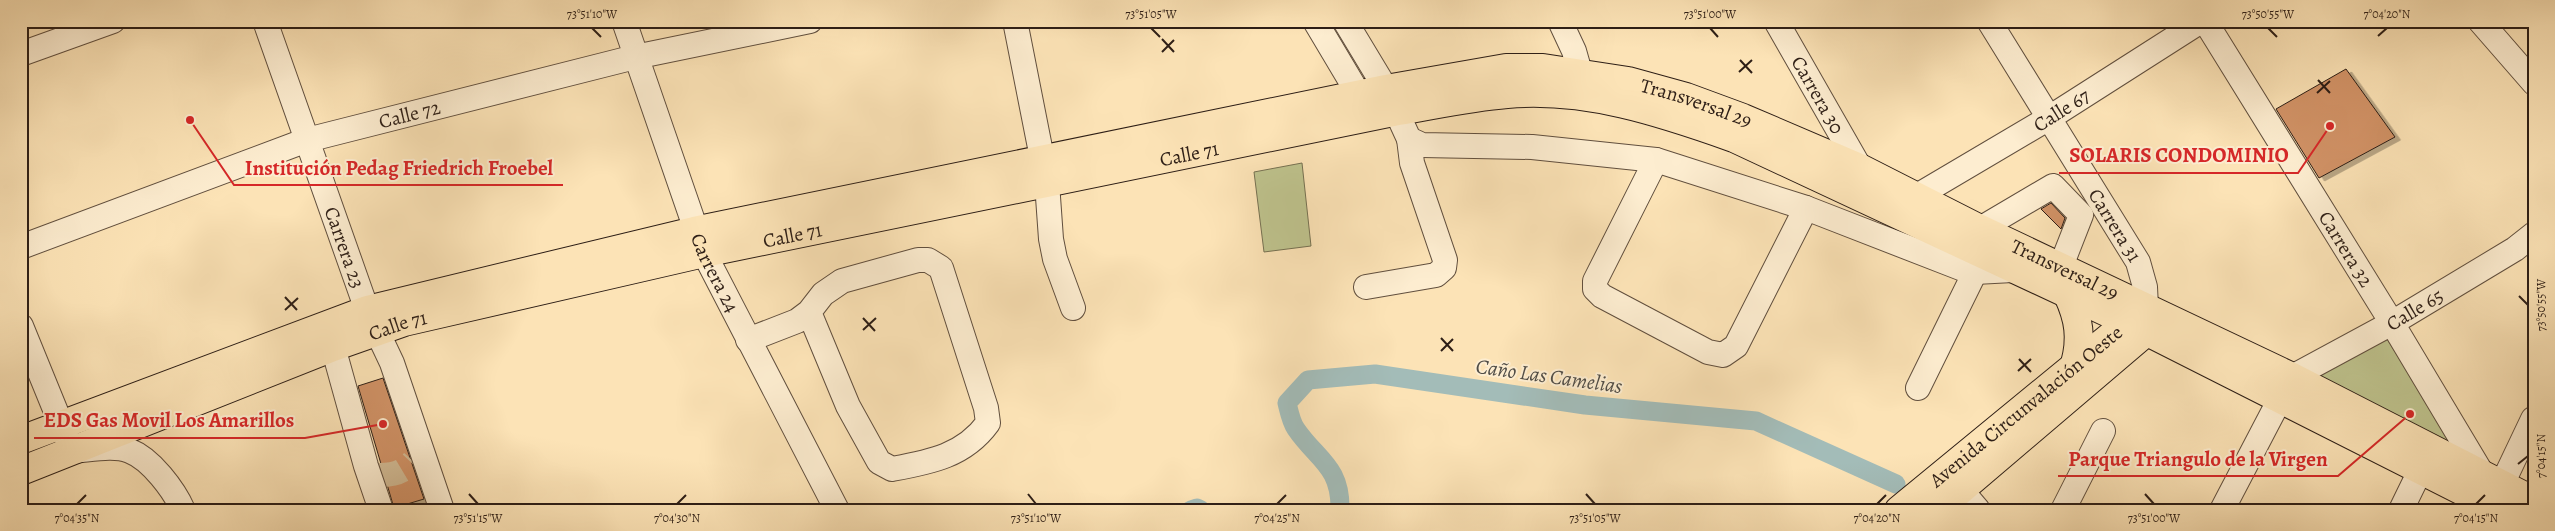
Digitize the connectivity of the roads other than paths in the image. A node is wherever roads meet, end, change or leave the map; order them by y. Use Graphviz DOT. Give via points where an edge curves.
graph roads {
  1 [pos="112,21"];
  2 [pos="265,21"];
  3 [pos="624,21"];
  4 [pos="810,21"];
  5 [pos="1015,21"];
  6 [pos="1315,21"];
  7 [pos="1345,21"];
  8 [pos="1560,21"];
  9 [pos="1776,21"];
  10 [pos="1989,21"];
  11 [pos="2201,21"];
  12 [pos="2205,21"];
  13 [pos="2480,21"];
  14 [pos="21,54"];
  15 [pos="635,56"];
  16 [pos="2534,83"];
  17 [pos="1584,85"];
  18 [pos="1379,103"];
  19 [pos="2048,118"];
  20 [pos="1409,139"];
  21 [pos="307,140"];
  22 [pos="1656,160"];
  23 [pos="1860,168"];
  24 [pos="1045,171"];
  25 [pos="1917,196"];
  26 [pos="1806,208"];
  27 [pos="1980,229"];
  28 [pos="2534,234"];
  29 [pos="699,242"];
  30 [pos="21,247"];
  31 [pos="2013,270"];
  32 [pos="1975,272"];
  33 [pos="2061,283"];
  34 [pos="1366,287"];
  35 [pos="1073,308"];
  36 [pos="809,312"];
  37 [pos="2146,319"];
  38 [pos="373,321"];
  39 [pos="2392,322"];
  40 [pos="21,326"];
  41 [pos="748,340"];
  42 [pos="333,347"];
  43 [pos="2075,364"];
  44 [pos="1918,388"];
  45 [pos="2286,388"];
  46 [pos="2533,419"];
  47 [pos="60,425"];
  48 [pos="2103,431"];
  49 [pos="21,440"];
  50 [pos="72,451"];
  51 [pos="21,471"];
  52 [pos="2420,471"];
  53 [pos="2494,494"];
  54 [pos="1970,500"];
  55 [pos="2534,501"];
  56 [pos="435,506"];
  57 [pos="183,510"];
  58 [pos="381,510"];
  59 [pos="837,510"];
  60 [pos="1900,510"];
  61 [pos="1937,510"];
  62 [pos="2063,510"];
  63 [pos="2222,510"];
  64 [pos="2401,510"];
  1 -- 14 [label="street"];
  2 -- 21 [label="street, Carrera 23"];
  3 -- 15 [label="street, Carrera 24"];
  4 -- 15 [label="street, Calle 72"];
  5 -- 24 [label="street"];
  6 -- 18 [label="street"];
  7 -- 18 [label="street"];
  8 -- 17 [label="street"];
  9 -- 23 [label="street, Carrera 30"];
  10 -- 19 [label="street, Carrera 31"];
  11 -- 19 [label="street, Calle 67"];
  12 -- 39 [label="street, Carrera 32"];
  13 -- 16 [label="street"];
  15 -- 21 [label="street, Calle 72"];
  15 -- 29 [label="street, Carrera 24"];
  17 -- 18 [label="main road, Calle 71" via="1546,94"];
  17 -- 23 [label="main road, Transversal 29" via="1628,81 1686,97"];
  17 -- 31 [label="main road, Transversal 29" via="1623,104 1679,118 1734,138"];
  18 -- 20 [label="street"];
  18 -- 24 [label="main road, Calle 71"];
  19 -- 25 [label="street, Calle 67"];
  19 -- 37 [label="street, Carrera 31" via="2138,262 2145,287"];
  20 -- 22 [label="street" via="1422,146 1532,147"];
  20 -- 34 [label="street" via="1412,163 1445,260 1444,268 1436,275"];
  21 -- 30 [label="street, Calle 72"];
  21 -- 38 [label="street, Carrera 23"];
  22 -- 26 [label="street"];
  22 -- 26 [label="street" via="1606,257 1595,281 1596,289 1602,296 1708,352 1722,355 1736,346"];
  23 -- 25 [label="main road, Transversal 29"];
  24 -- 29 [label="main road, Calle 71"];
  24 -- 35 [label="street" via="1055,259"];
  25 -- 27 [label="main road, Transversal 29"];
  26 -- 32 [label="street"];
  27 -- 33 [label="main road, Transversal 29"];
  27 -- 33 [label="street" via="2053,186 2081,215"];
  28 -- 39 [label="street, Calle 65" via="2515,249"];
  29 -- 38 [label="main road, Calle 71" via="404,322"];
  29 -- 41 [label="street, Carrera 24"];
  31 -- 32 [label="street"];
  31 -- 33 [label="main road, Transversal 29"];
  32 -- 44 [label="street"];
  33 -- 37 [label="main road, Transversal 29"];
  33 -- 43 [label="main road" via="2076,316 2080,337"];
  36 -- 36 [label="street" via="848,406 879,462 892,469 957,452 979,435 988,423 941,268 934,263 918,260 842,281 823,294"];
  36 -- 41 [label="street" via="797,321"];
  37 -- 43 [label="main road, Avenida Circunvalación Oeste"];
  37 -- 45 [label="main road, Transversal 29"];
  37 -- 54 [label="main road, Avenida Circunvalación Oeste"];
  38 -- 42 [label="main road, Calle 71"];
  38 -- 47 [label="main road, Calle 71"];
  38 -- 56 [label="street, Carrera 23"];
  39 -- 45 [label="street, Calle 65"];
  39 -- 53 [label="street, Carrera 32"];
  40 -- 47 [label="street"];
  41 -- 59 [label="street, Carrera 24"];
  42 -- 50 [label="main road, Calle 71"];
  42 -- 58 [label="street" via="373,471"];
  43 -- 60 [label="main road, Avenida Circunvalación Oeste"];
  45 -- 52 [label="main road, Transversal 29"];
  45 -- 53 [label="main road, Transversal 29"];
  45 -- 63 [label="street"];
  46 -- 53 [label="street"];
  47 -- 49 [label="main road, Calle 71"];
  47 -- 50 [label="street"];
  48 -- 62 [label="street"];
  50 -- 51 [label="main road, Calle 71"];
  50 -- 57 [label="street" via="129,450 164,480"];
  52 -- 53 [label="main road, Transversal 29"];
  52 -- 64 [label="street"];
  53 -- 55 [label="main road, Transversal 29"];
  54 -- 61 [label="main road, Avenida Circunvalación Oeste"];
}
